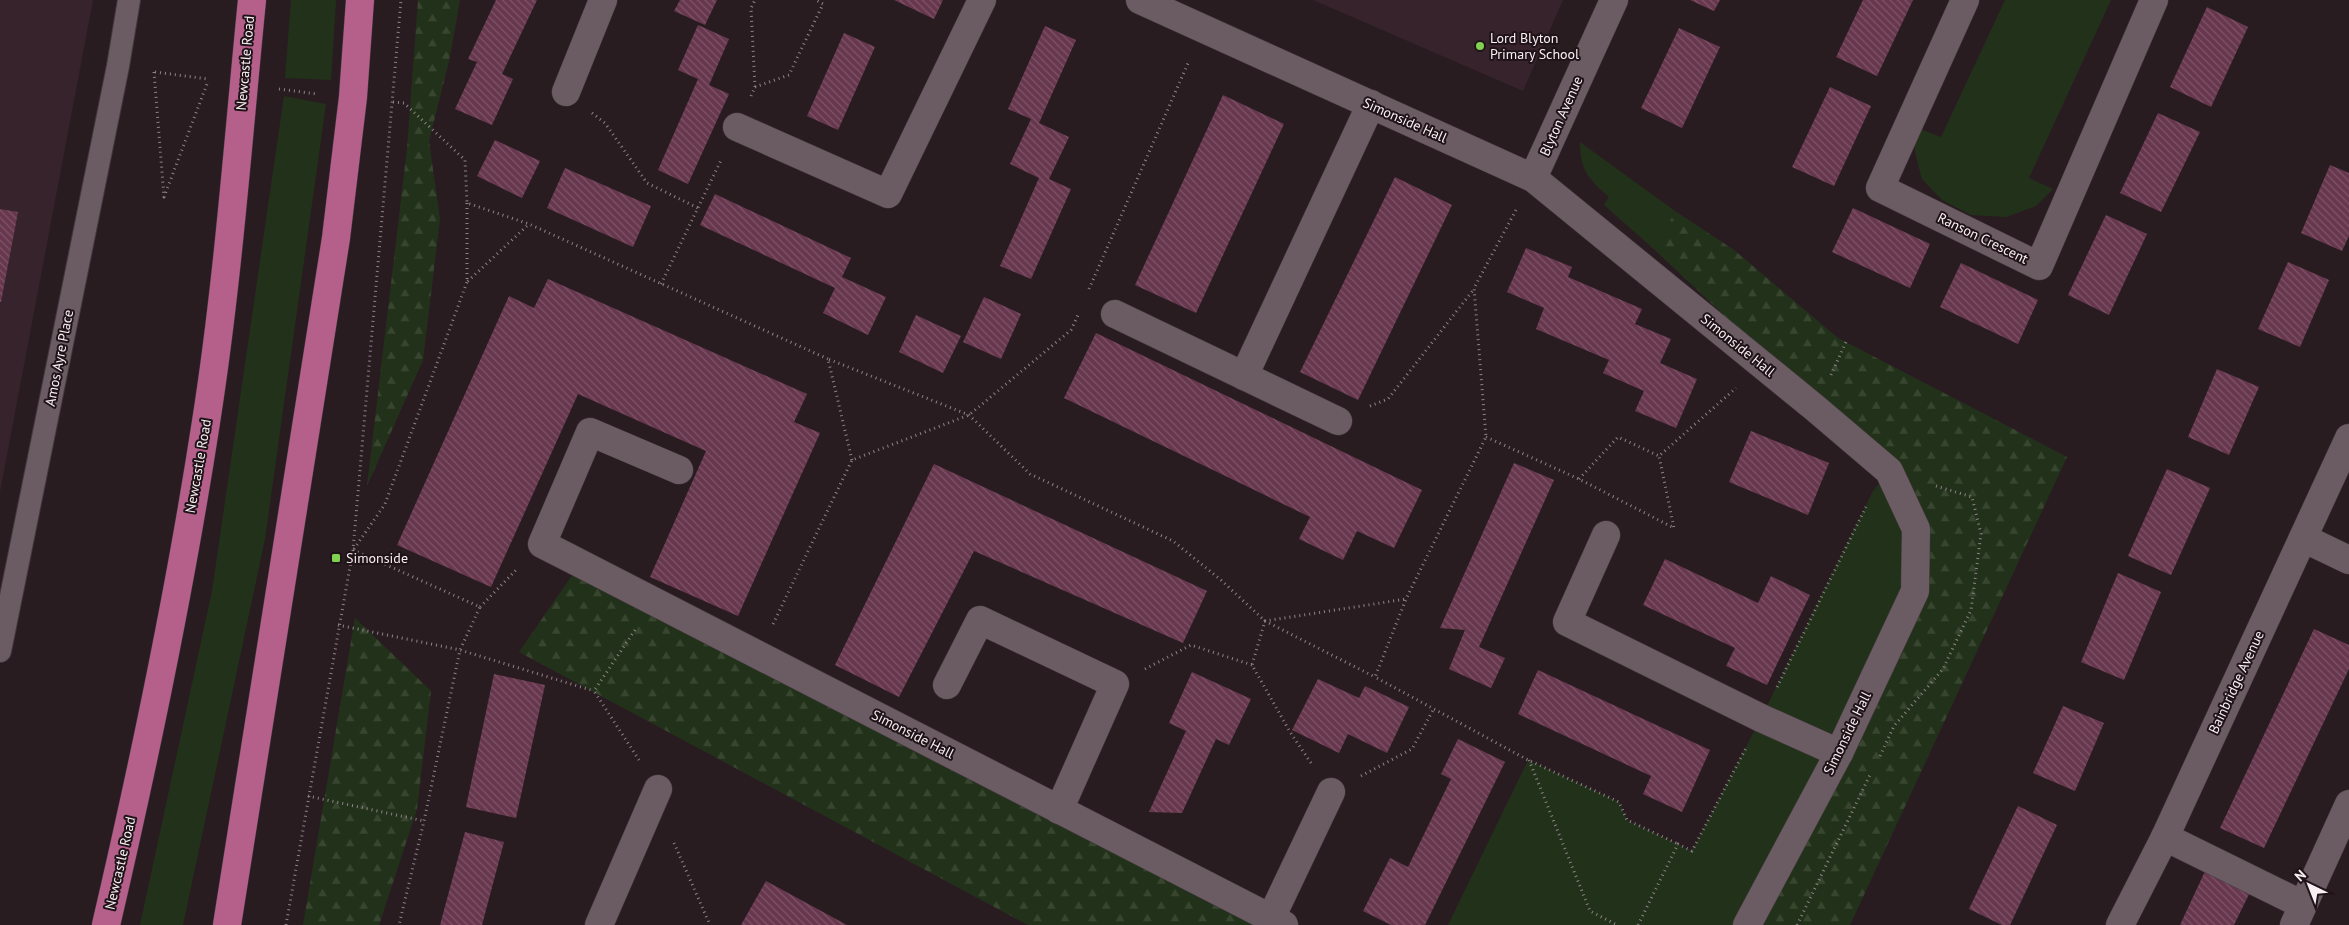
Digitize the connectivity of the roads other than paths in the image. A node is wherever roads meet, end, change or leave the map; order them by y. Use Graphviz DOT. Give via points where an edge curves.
graph roads {
  1 [pos="130,0"];
  2 [pos="252,0"];
  3 [pos="360,0"];
  4 [pos="604,0"];
  5 [pos="982,0"];
  6 [pos="1140,0"];
  7 [pos="1614,0"];
  8 [pos="1965,0"];
  9 [pos="2154,0"];
  10 [pos="566,92"];
  11 [pos="1371,104"];
  12 [pos="737,128"];
  13 [pos="1533,178"];
  14 [pos="1114,314"];
  15 [pos="1244,376"];
  16 [pos="1338,421"];
  17 [pos="2349,438"];
  18 [pos="679,470"];
  19 [pos="1606,535"];
  20 [pos="2303,538"];
  21 [pos="2349,560"];
  22 [pos="0,651"];
  23 [pos="947,685"];
  24 [pos="1838,753"];
  25 [pos="658,789"];
  26 [pos="1331,792"];
  27 [pos="2349,804"];
  28 [pos="1059,810"];
  29 [pos="2165,837"];
  30 [pos="2298,915"];
  31 [pos="1277,922"];
  32 [pos="106,925"];
  33 [pos="228,925"];
  34 [pos="599,925"];
  35 [pos="1747,925"];
  36 [pos="2120,925"];
  1 -- 22 [label="lane, Amos Ayre Place"];
  2 -- 32 [label="main road, Newcastle Road" via="206,420 166,652"];
  3 -- 33 [label="main road" via="353,98 336,238"];
  4 -- 10 [label="street"];
  5 -- 12 [label="street" via="888,194"];
  6 -- 11 [label="street, Simonside Hall"];
  7 -- 13 [label="street, Blyton Avenue"];
  8 -- 9 [label="street, Ranson Crescent" via="1880,188 2040,266"];
  11 -- 13 [label="street, Simonside Hall"];
  11 -- 15 [label="street"];
  13 -- 24 [label="street, Simonside Hall" via="1889,471 1916,529 1915,591"];
  14 -- 15 [label="street"];
  15 -- 16 [label="street"];
  17 -- 20 [label="street, Bainbridge Avenue"];
  18 -- 28 [label="street, Simonside Hall" via="590,432 542,544"];
  19 -- 24 [label="street" via="1567,622"];
  20 -- 21 [label="street"];
  20 -- 29 [label="street, Bainbridge Avenue"];
  23 -- 28 [label="street" via="980,620 1115,684"];
  24 -- 35 [label="street, Simonside Hall"];
  25 -- 34 [label="street"];
  26 -- 31 [label="street"];
  27 -- 30 [label="street"];
  28 -- 31 [label="street, Simonside Hall"];
  29 -- 30 [label="street"];
  29 -- 36 [label="street, Bainbridge Avenue"];
}
